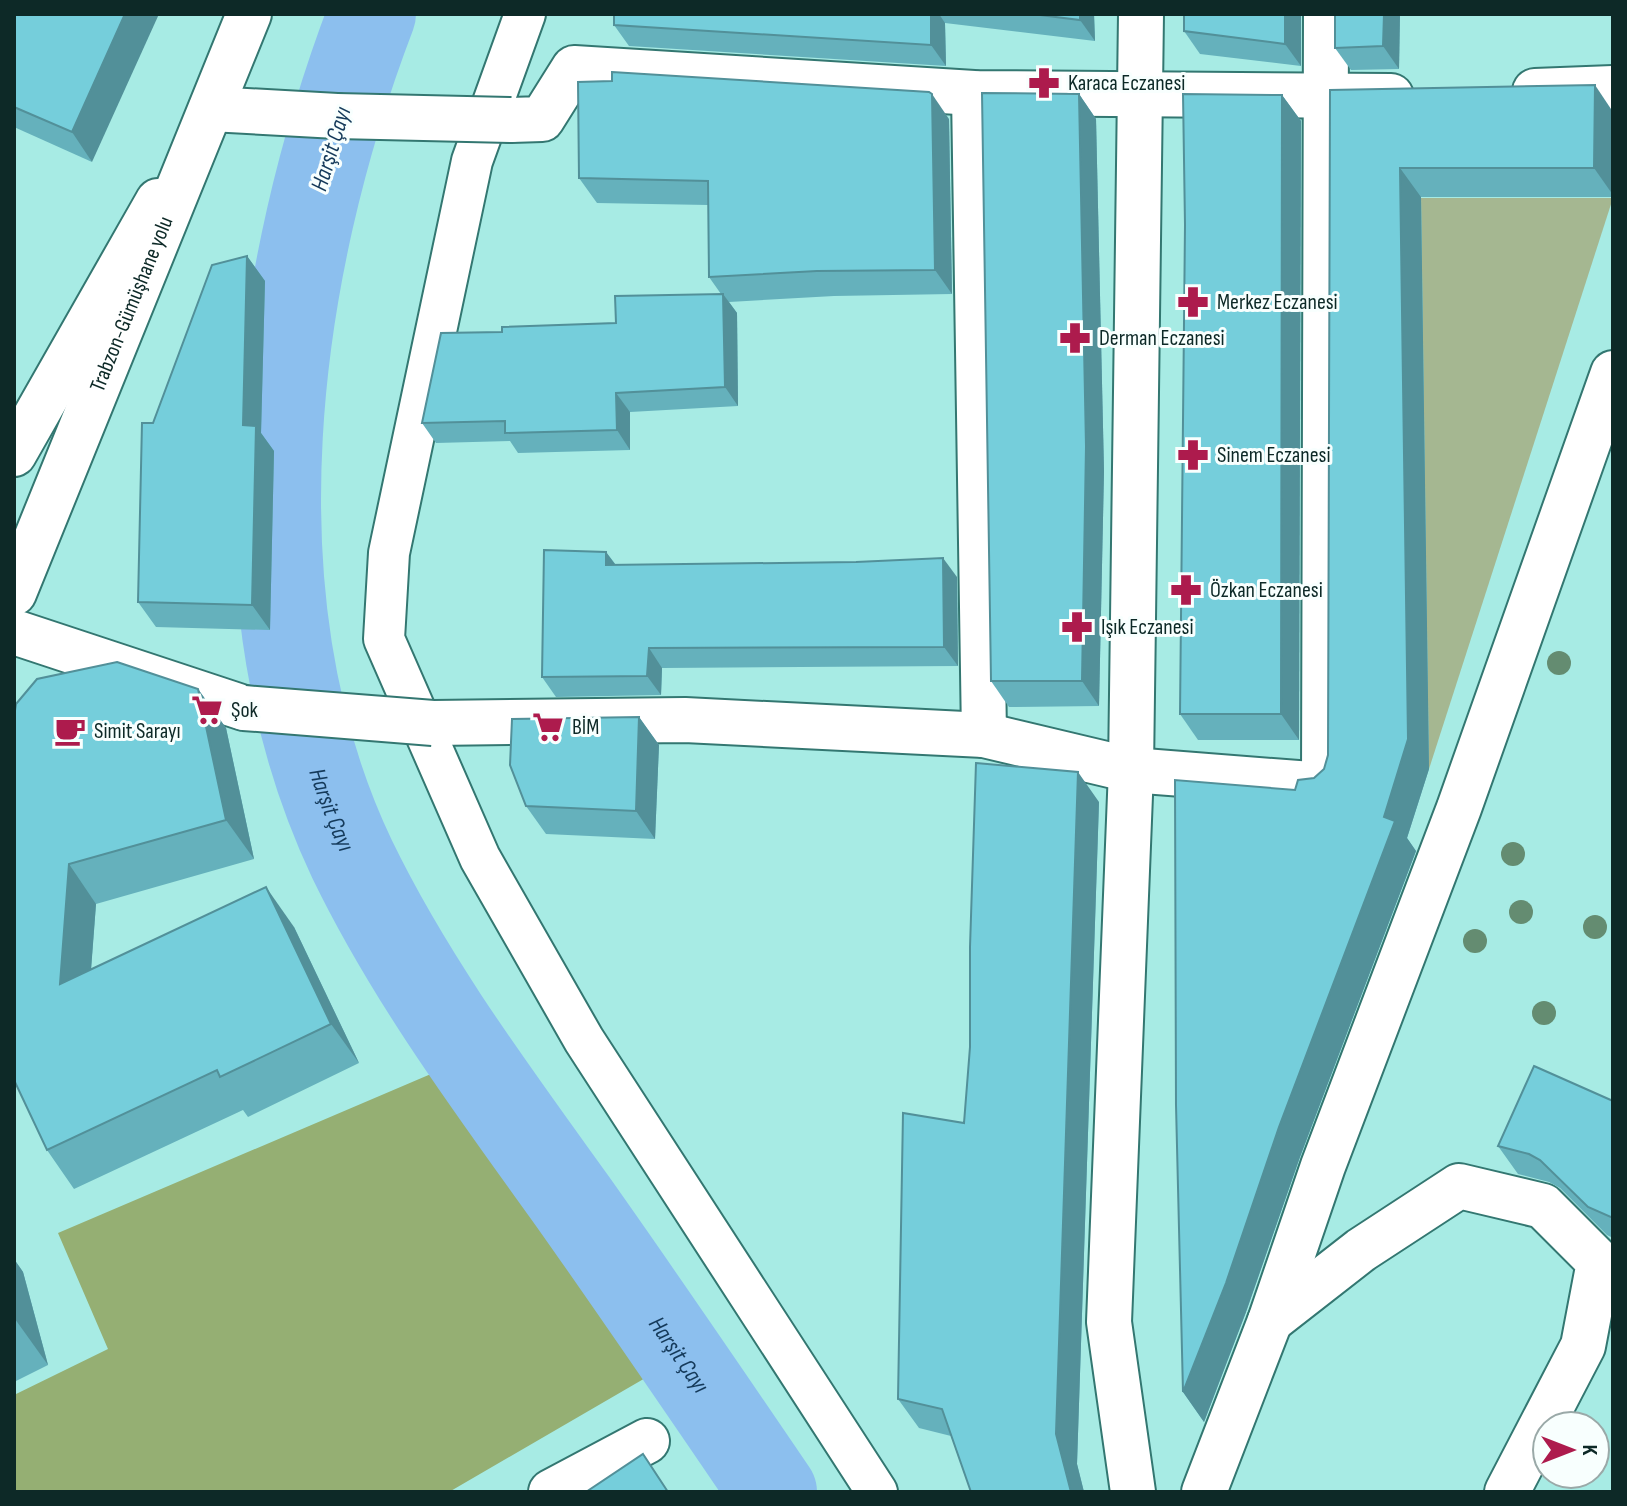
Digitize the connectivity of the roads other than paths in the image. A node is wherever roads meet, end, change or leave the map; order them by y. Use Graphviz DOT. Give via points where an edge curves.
graph roads {
  1 [pos="249,14"];
  2 [pos="525,14"];
  3 [pos="1141,14"];
  4 [pos="1326,14"];
  5 [pos="1613,88"];
  6 [pos="1489,92"];
  7 [pos="974,93"];
  8 [pos="1141,94"];
  9 [pos="1429,95"];
  10 [pos="1325,96"];
  11 [pos="211,109"];
  12 [pos="1613,373"];
  13 [pos="14,454"];
  14 [pos="14,593"];
  15 [pos="14,632"];
  16 [pos="984,735"];
  17 [pos="1131,770"];
  18 [pos="1270,1321"];
  19 [pos="647,1441"];
  20 [pos="551,1492"];
  21 [pos="877,1492"];
  22 [pos="1133,1492"];
  23 [pos="1204,1492"];
  24 [pos="1507,1492"];
  1 -- 11 [label="main road, Trabzon-Gümüşhane yolu"];
  2 -- 21 [label="street" via="472,161 389,553 384,639 480,858 584,1040"];
  3 -- 8 [label="main road"];
  4 -- 10 [label="main road"];
  5 -- 6 [label="main road"];
  7 -- 8 [label="main road"];
  7 -- 11 [label="main road, bridge" via="574,68 542,119"];
  7 -- 16 [label="main road"];
  8 -- 10 [label="main road"];
  8 -- 17 [label="main road"];
  9 -- 10 [label="main road"];
  10 -- 17 [label="main road" via="1324,785"];
  11 -- 13 [label="main road"];
  11 -- 14 [label="main road, Trabzon-Gümüşhane yolu"];
  12 -- 18 [label="main road"];
  15 -- 16 [label="main road, bridge" via="244,708 433,723 685,720"];
  16 -- 17 [label="main road"];
  17 -- 22 [label="main road" via="1109,1322"];
  18 -- 23 [label="main road"];
  18 -- 24 [label="main road" via="1361,1250 1459,1186 1543,1206 1599,1262 1583,1346"];
  19 -- 20 [label="main road"];
}
